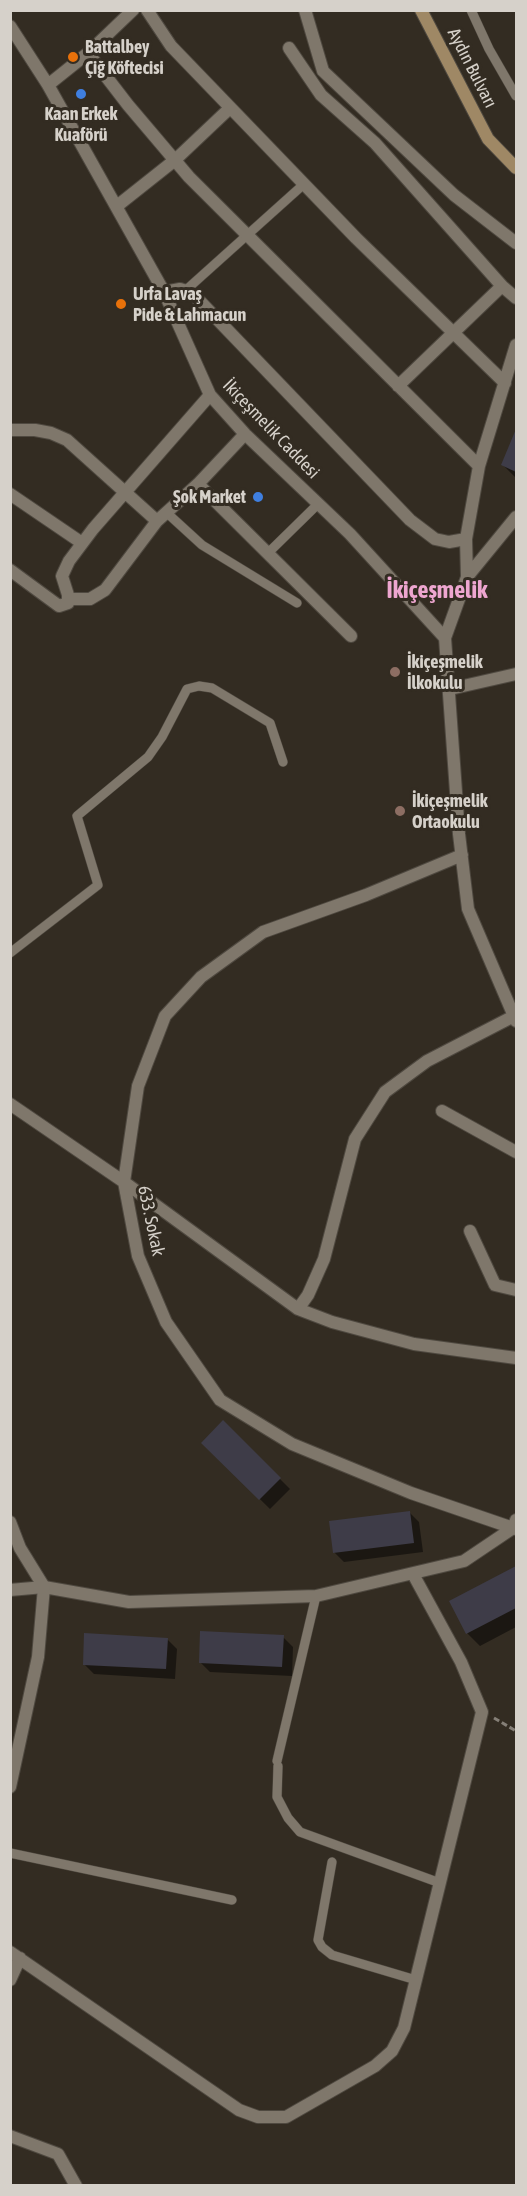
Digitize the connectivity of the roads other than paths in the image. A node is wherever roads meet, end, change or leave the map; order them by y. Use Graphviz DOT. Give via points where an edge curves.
graph roads {
  1 [pos="133,10"];
  2 [pos="147,10"];
  3 [pos="304,10"];
  4 [pos="421,10"];
  5 [pos="471,10"];
  6 [pos="430,16"];
  7 [pos="10,26"];
  8 [pos="289,48"];
  9 [pos="88,53"];
  10 [pos="48,85"];
  11 [pos="516,96"];
  12 [pos="231,108"];
  13 [pos="175,160"];
  14 [pos="516,168"];
  15 [pos="304,184"];
  16 [pos="117,206"];
  17 [pos="248,235"];
  18 [pos="516,243"];
  19 [pos="502,286"];
  20 [pos="186,290"];
  21 [pos="164,292"];
  22 [pos="516,298"];
  23 [pos="453,333"];
  24 [pos="516,345"];
  25 [pos="514,365"];
  26 [pos="505,383"];
  27 [pos="398,386"];
  28 [pos="210,395"];
  29 [pos="10,430"];
  30 [pos="245,434"];
  31 [pos="479,466"];
  32 [pos="198,484"];
  33 [pos="125,493"];
  34 [pos="10,494"];
  35 [pos="318,504"];
  36 [pos="162,517"];
  37 [pos="516,517"];
  38 [pos="466,539"];
  39 [pos="82,543"];
  40 [pos="268,553"];
  41 [pos="10,570"];
  42 [pos="467,577"];
  43 [pos="69,599"];
  44 [pos="297,603"];
  45 [pos="351,636"];
  46 [pos="445,638"];
  47 [pos="516,674"];
  48 [pos="450,689"];
  49 [pos="283,762"];
  50 [pos="462,855"];
  51 [pos="10,953"];
  52 [pos="515,1019"];
  53 [pos="10,1104"];
  54 [pos="442,1111"];
  55 [pos="516,1152"];
  56 [pos="124,1182"];
  57 [pos="470,1231"];
  58 [pos="516,1290"];
  59 [pos="298,1309"];
  60 [pos="516,1358"];
  61 [pos="10,1522"];
  62 [pos="516,1526"];
  63 [pos="413,1574"];
  64 [pos="44,1587"];
  65 [pos="10,1590"];
  66 [pos="316,1596"];
  67 [pos="10,1787"];
  68 [pos="10,1853"];
  69 [pos="332,1862"];
  70 [pos="440,1883"];
  71 [pos="232,1900"];
  72 [pos="15,1955"];
  73 [pos="10,1980"];
  74 [pos="416,1980"];
  75 [pos="10,2136"];
  76 [pos="76,2186"];
  1 -- 9 [label="street"];
  2 -- 12 [label="street" via="171,46"];
  3 -- 18 [label="street" via="323,71 454,195"];
  4 -- 6 [label="main road, Aydın Bulvarı"];
  5 -- 11 [label="lane"];
  6 -- 14 [label="main road, Aydın Bulvarı" via="488,139"];
  7 -- 10 [label="street, İkiçeşmelik Caddesi"];
  8 -- 19 [label="street" via="321,95 375,143"];
  9 -- 10 [label="street"];
  9 -- 13 [label="street"];
  10 -- 16 [label="street, İkiçeşmelik Caddesi"];
  12 -- 13 [label="street"];
  12 -- 15 [label="street"];
  13 -- 16 [label="street"];
  13 -- 17 [label="street"];
  15 -- 17 [label="lane"];
  15 -- 23 [label="street"];
  16 -- 21 [label="street, İkiçeşmelik Caddesi"];
  17 -- 20 [label="lane"];
  17 -- 27 [label="street"];
  19 -- 22 [label="street"];
  19 -- 23 [label="street"];
  20 -- 21 [label="street"];
  20 -- 38 [label="street" via="410,520 435,539"];
  21 -- 28 [label="street, İkiçeşmelik Caddesi"];
  23 -- 26 [label="street"];
  23 -- 27 [label="street"];
  24 -- 25 [label="street"];
  25 -- 26 [label="street"];
  26 -- 31 [label="street"];
  27 -- 31 [label="street"];
  28 -- 30 [label="street, İkiçeşmelik Caddesi"];
  28 -- 33 [label="street"];
  29 -- 33 [label="street" via="35,430 66,440"];
  30 -- 32 [label="street"];
  30 -- 35 [label="street, İkiçeşmelik Caddesi"];
  31 -- 38 [label="street"];
  32 -- 36 [label="street"];
  32 -- 40 [label="street"];
  33 -- 36 [label="street"];
  33 -- 39 [label="street"];
  34 -- 39 [label="street"];
  35 -- 40 [label="lane"];
  35 -- 46 [label="street, İkiçeşmelik Caddesi"];
  36 -- 43 [label="street" via="105,590 90,599"];
  36 -- 44 [label="lane"];
  37 -- 42 [label="street"];
  38 -- 42 [label="street"];
  39 -- 43 [label="street" via="62,576"];
  40 -- 45 [label="street"];
  41 -- 43 [label="street" via="59,606"];
  42 -- 46 [label="street"];
  46 -- 48 [label="street"];
  47 -- 48 [label="street"];
  48 -- 50 [label="street"];
  49 -- 51 [label="lane" via="270,723 212,688 187,689 148,757 78,816 98,885"];
  50 -- 52 [label="street" via="468,909"];
  50 -- 56 [label="street, 633. Sokak" via="263,932 201,977 165,1016 138,1086"];
  52 -- 59 [label="street" via="427,1061 385,1092 355,1139 324,1259"];
  53 -- 56 [label="street"];
  54 -- 55 [label="street"];
  56 -- 59 [label="street"];
  56 -- 62 [label="street, 633. Sokak" via="138,1256 162,1313 220,1400 292,1444 411,1493"];
  57 -- 58 [label="street" via="495,1285"];
  59 -- 60 [label="street" via="414,1344"];
  61 -- 64 [label="street" via="20,1548"];
  62 -- 63 [label="street" via="464,1561"];
  63 -- 66 [label="street"];
  63 -- 70 [label="street" via="482,1712"];
  64 -- 65 [label="street"];
  64 -- 66 [label="street" via="129,1602"];
  64 -- 67 [label="street" via="38,1657"];
  66 -- 70 [label="lane" via="278,1763 277,1797 300,1832"];
  68 -- 71 [label="lane"];
  69 -- 74 [label="lane" via="318,1940 322,1947 332,1955"];
  70 -- 74 [label="street"];
  72 -- 73 [label="street"];
  72 -- 74 [label="street" via="239,2110 258,2117 286,2117 375,2066 392,2051 404,2028"];
  75 -- 76 [label="street" via="58,2154"];
}
